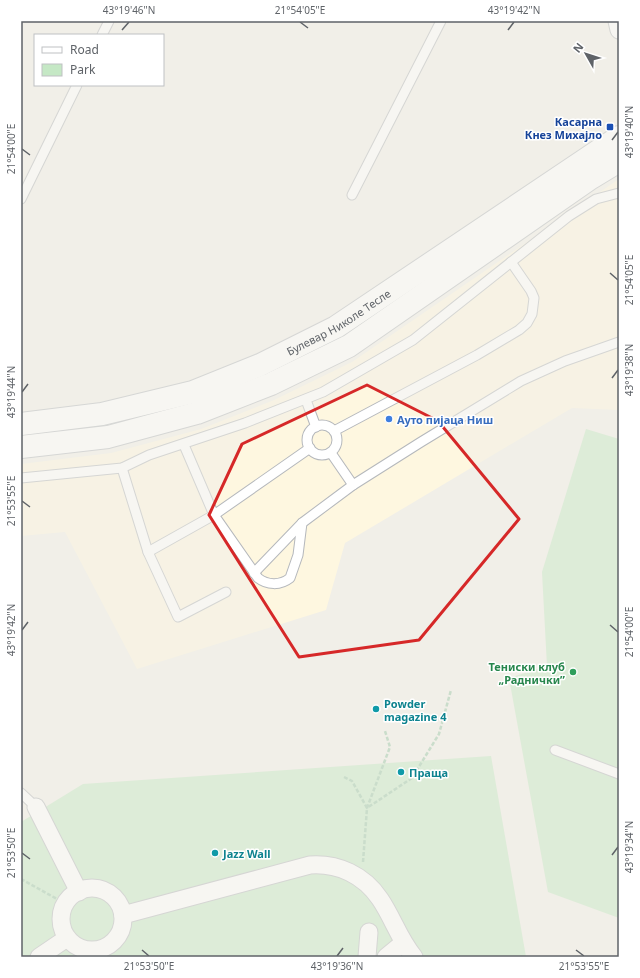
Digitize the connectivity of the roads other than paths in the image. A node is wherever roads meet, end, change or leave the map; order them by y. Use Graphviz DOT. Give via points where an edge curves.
graph roads {
  1 [pos="109,21"];
  2 [pos="441,21"];
  3 [pos="617,21"];
  4 [pos="619,30"];
  5 [pos="102,34"];
  6 [pos="77,86"];
  7 [pos="619,136"];
  8 [pos="619,161"];
  9 [pos="619,193"];
  10 [pos="352,195"];
  11 [pos="21,198"];
  12 [pos="511,262"];
  13 [pos="619,342"];
  14 [pos="306,400"];
  15 [pos="21,424"];
  16 [pos="316,427"];
  17 [pos="334,431"];
  18 [pos="184,444"];
  19 [pos="21,447"];
  20 [pos="310,448"];
  21 [pos="331,452"];
  22 [pos="122,468"];
  23 [pos="21,478"];
  24 [pos="353,485"];
  25 [pos="214,514"];
  26 [pos="302,523"];
  27 [pos="148,552"];
  28 [pos="254,573"];
  29 [pos="226,592"];
  30 [pos="555,750"];
  31 [pos="619,774"];
  32 [pos="21,793"];
  33 [pos="36,807"];
  34 [pos="79,892"];
  35 [pos="123,915"];
  36 [pos="370,932"];
  37 [pos="68,938"];
  38 [pos="403,943"];
  39 [pos="87,953"];
  40 [pos="39,957"];
  41 [pos="367,957"];
  42 [pos="386,957"];
  43 [pos="414,957"];
  1 -- 5 [label="lane"];
  2 -- 10 [label="lane"];
  3 -- 4 [label="street"];
  6 -- 11 [label="lane"];
  7 -- 15 [label="main road, Булевар Николе Тесле" via="336,327 260,365 193,392 102,414"];
  8 -- 19 [label="main road, Булевар Николе Тесле" via="349,346 271,384 198,413 108,437"];
  9 -- 12 [label="lane" via="596,199 569,216"];
  12 -- 14 [label="lane" via="413,340 339,384"];
  12 -- 17 [label="lane" via="534,298 532,314 527,323 477,355"];
  13 -- 24 [label="lane" via="565,361 521,381"];
  14 -- 16 [label="lane"];
  14 -- 18 [label="lane"];
  16 -- 17 [label="lane" via="326,426"];
  16 -- 20 [label="lane" via="312,429 308,438"];
  17 -- 21 [label="lane" via="337,445"];
  18 -- 22 [label="lane" via="149,455"];
  18 -- 25 [label="lane"];
  20 -- 21 [label="lane" via="322,455"];
  20 -- 25 [label="lane"];
  21 -- 24 [label="lane"];
  22 -- 23 [label="lane"];
  22 -- 27 [label="lane"];
  24 -- 26 [label="lane"];
  25 -- 27 [label="lane"];
  25 -- 28 [label="lane"];
  26 -- 28 [label="lane"];
  26 -- 28 [label="lane" via="298,554 290,578 272,584 263,582"];
  27 -- 29 [label="lane" via="178,617"];
  30 -- 31 [label="lane"];
  32 -- 33 [label="lane"];
  33 -- 34 [label="street"];
  34 -- 35 [label="street" via="87,889 103,890 116,900"];
  34 -- 37 [label="street" via="66,904 61,921"];
  35 -- 38 [label="street" via="310,865 324,864 339,867 363,881 380,899"];
  35 -- 39 [label="street" via="120,931 110,944"];
  36 -- 41 [label="street"];
  37 -- 39 [label="street"];
  37 -- 40 [label="street"];
  38 -- 42 [label="street"];
  38 -- 43 [label="street"];
}
